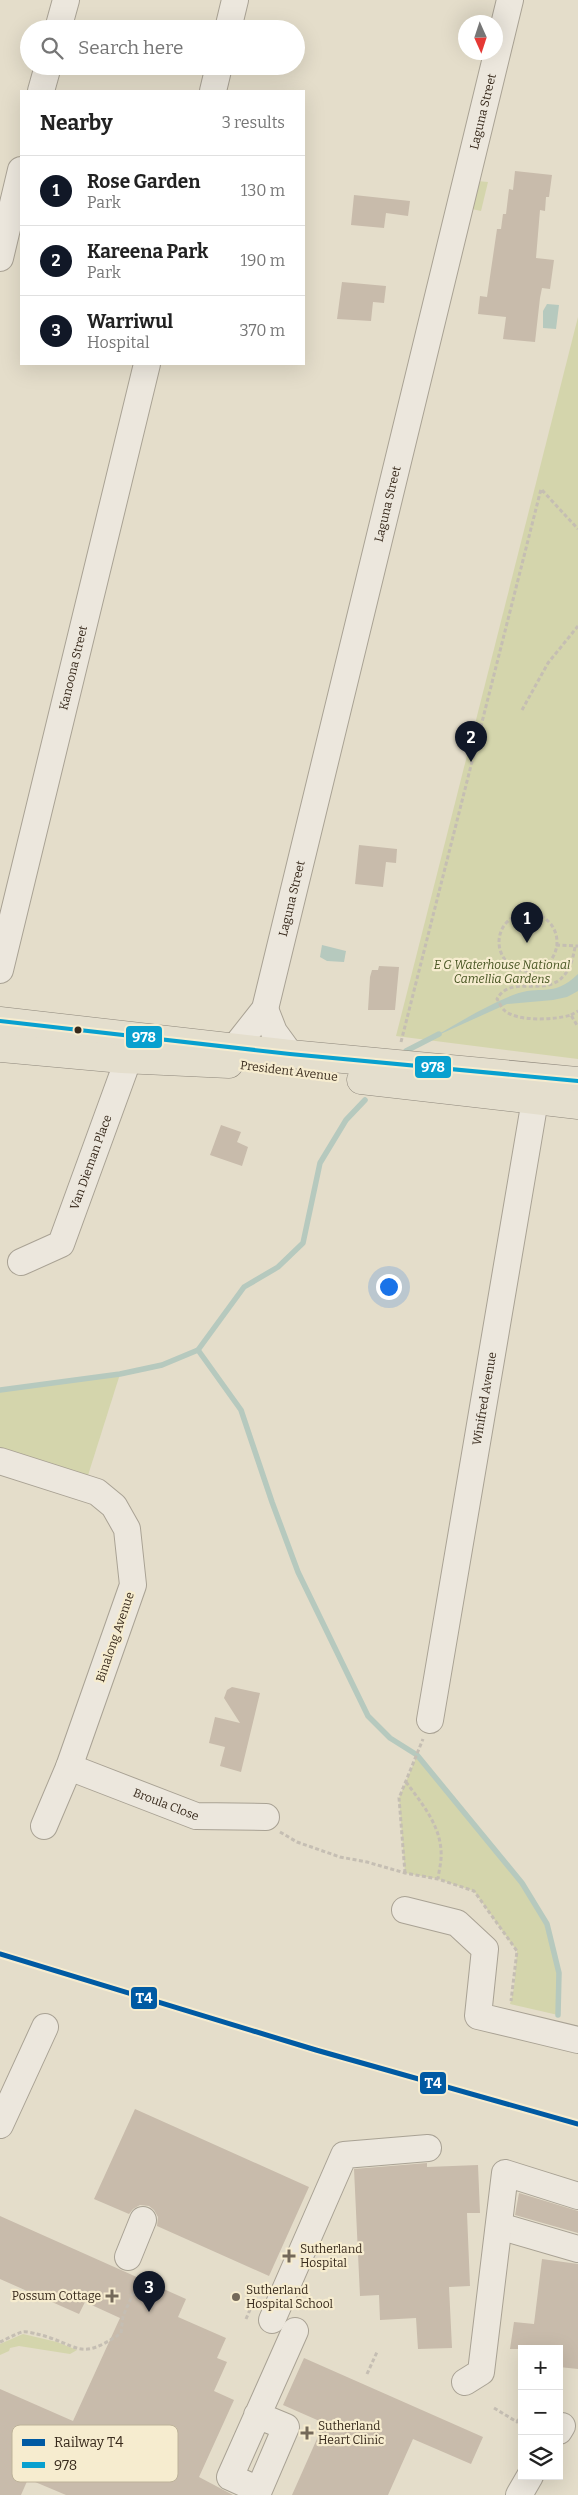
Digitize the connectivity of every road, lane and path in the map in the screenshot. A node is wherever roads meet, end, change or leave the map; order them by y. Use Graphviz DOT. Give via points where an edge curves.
graph roads {
  1 [pos="66,0"];
  2 [pos="235,0"];
  3 [pos="510,0"];
  4 [pos="60,20"];
  5 [pos="230,20"];
  6 [pos="45,75"];
  7 [pos="217,75"];
  8 [pos="41,90"];
  9 [pos="213,90"];
  10 [pos="20,174"];
  11 [pos="0,258"];
  12 [pos="147,365"];
  13 [pos="578,529"];
  14 [pos="578,626"];
  15 [pos="522,710"];
  16 [pos="556,945"];
  17 [pos="577,946"];
  18 [pos="0,970"];
  19 [pos="265,1009"];
  20 [pos="578,1012"];
  21 [pos="571,1015"];
  22 [pos="0,1021"];
  23 [pos="578,1027"];
  24 [pos="235,1047"];
  25 [pos="0,1048"];
  26 [pos="130,1048"];
  27 [pos="290,1054"];
  28 [pos="395,1064"];
  29 [pos="578,1081"];
  30 [pos="536,1089"];
  31 [pos="578,1105"];
  32 [pos="20,1262"];
  33 [pos="0,1461"];
  34 [pos="430,1720"];
  35 [pos="418,1752"];
  36 [pos="69,1767"];
  37 [pos="406,1782"];
  38 [pos="266,1816"];
  39 [pos="44,1826"];
  40 [pos="405,1873"];
  41 [pos="438,1879"];
  42 [pos="405,1910"];
  43 [pos="45,2027"];
  44 [pos="578,2040"];
  45 [pos="0,2125"];
  46 [pos="428,2148"];
  47 [pos="578,2196"];
  48 [pos="139,2218"];
  49 [pos="499,2226"];
  50 [pos="578,2248"];
  51 [pos="124,2254"];
  52 [pos="139,2281"];
  53 [pos="257,2293"];
  54 [pos="246,2319"];
  55 [pos="0,2342"];
  56 [pos="377,2352"];
  57 [pos="367,2374"];
  58 [pos="465,2382"];
  59 [pos="494,2408"];
  60 [pos="258,2415"];
  61 [pos="518,2422"];
  62 [pos="527,2480"];
  63 [pos="518,2495"];
  1 -- 4 [label="street"];
  2 -- 5 [label="street"];
  3 -- 19 [label="street, Laguna Street"];
  6 -- 8 [label="street"];
  7 -- 9 [label="street"];
  10 -- 11 [label="street"];
  12 -- 18 [label="street, Kanoona Street"];
  13 -- 28 [label="path" via="541,489"];
  14 -- 15 [label="path" via="548,663"];
  16 -- 16 [label="path" via="555,930 550,922 532,913 506,922 499,939 504,957 510,964 527,970 544,965 552,958"];
  16 -- 17 [label="path"];
  17 -- 21 [label="path" via="564,978 546,987 525,986 508,990 497,999 504,1010 517,1015 542,1019"];
  19 -- 24 [label="street, Laguna Street"];
  19 -- 27 [label="street" via="274,1032"];
  20 -- 21 [label="path"];
  21 -- 23 [label="path"];
  22 -- 26 [label="main road, President Avenue"];
  24 -- 26 [label="main road, President Avenue"];
  24 -- 27 [label="main road, President Avenue"];
  25 -- 26 [label="main road, President Avenue"];
  26 -- 30 [label="main road, President Avenue" via="215,1063"];
  26 -- 32 [label="street, Van Dieman Place" via="61,1244"];
  27 -- 28 [label="main road, President Avenue"];
  28 -- 30 [label="main road, President Avenue"];
  29 -- 30 [label="main road, President Avenue"];
  30 -- 31 [label="main road, President Avenue"];
  30 -- 34 [label="street, Winifred Avenue"];
  33 -- 36 [label="street, Binalong Avenue" via="97,1492 114,1506 127,1529 133,1585"];
  35 -- 37 [label="path"];
  36 -- 38 [label="street, Broula Close" via="196,1816"];
  36 -- 39 [label="street, Binalong Avenue"];
  37 -- 40 [label="path" via="399,1798"];
  37 -- 41 [label="path" via="436,1828 441,1851"];
  42 -- 44 [label="street" via="457,1924 485,1949 478,2016"];
  43 -- 45 [label="street"];
  46 -- 60 [label="street" via="344,2155 284,2326"];
  47 -- 49 [label="street" via="506,2173"];
  48 -- 51 [label="street"];
  49 -- 50 [label="street"];
  49 -- 58 [label="street" via="481,2372"];
  52 -- 55 [label="path" via="123,2316 121,2333 105,2344 86,2350 23,2332"];
  53 -- 54 [label="path"];
  56 -- 57 [label="path"];
  59 -- 61 [label="path"];
  62 -- 63 [label="street"];
}
